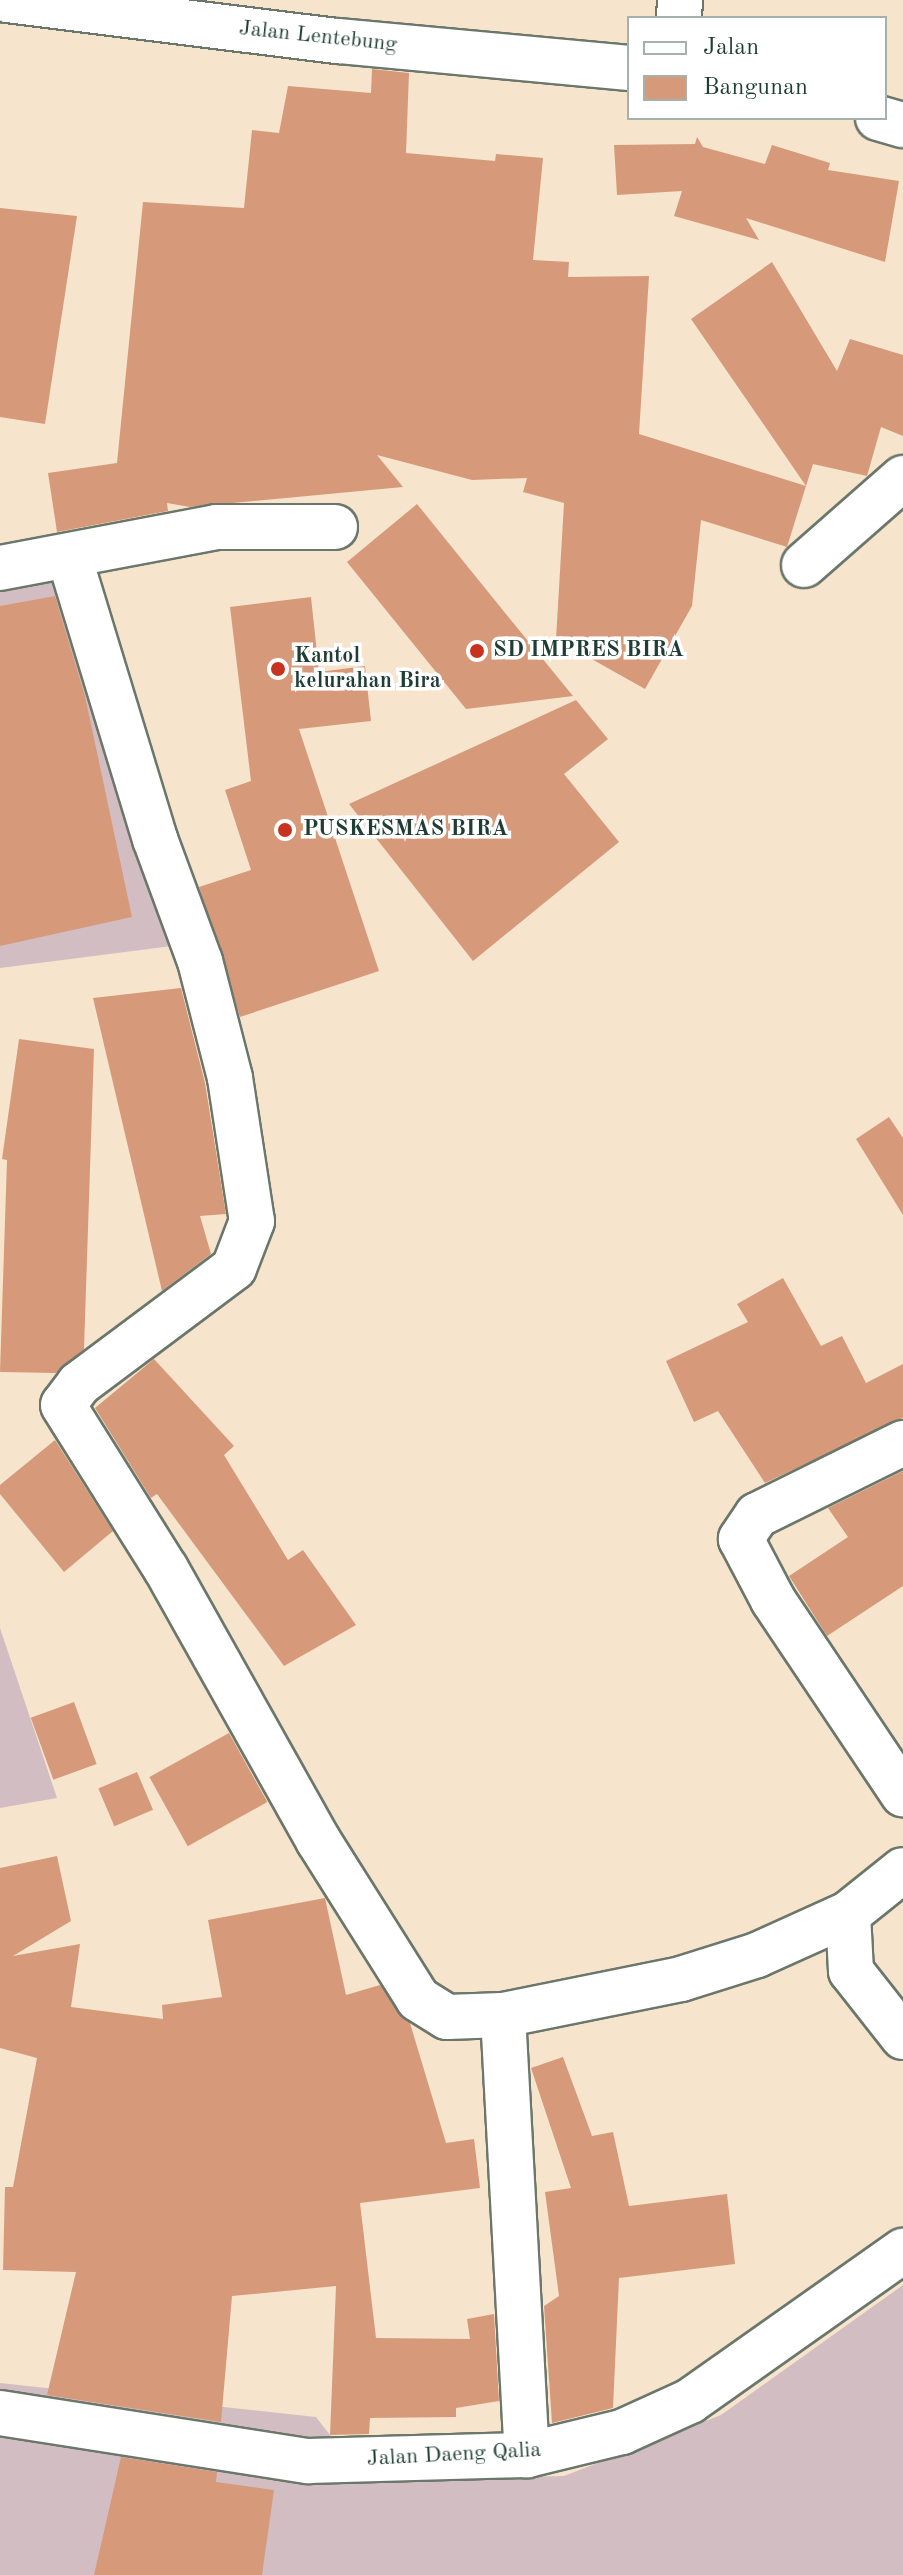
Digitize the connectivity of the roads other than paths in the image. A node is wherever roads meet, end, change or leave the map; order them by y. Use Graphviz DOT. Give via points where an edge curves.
graph roads {
  1 [pos="7,0"];
  2 [pos="123,7"];
  3 [pos="627,68"];
  4 [pos="903,478"];
  5 [pos="335,527"];
  6 [pos="69,556"];
  7 [pos="804,565"];
  8 [pos="0,568"];
  9 [pos="903,1443"];
  10 [pos="903,1794"];
  11 [pos="903,1870"];
  12 [pos="848,1914"];
  13 [pos="503,2015"];
  14 [pos="903,2037"];
  15 [pos="903,2251"];
  16 [pos="0,2413"];
  17 [pos="527,2455"];
  1 -- 2 [label="street, Jalan Lentebung"];
  2 -- 3 [label="street, Jalan Lentebung"];
  4 -- 7 [label="street"];
  5 -- 6 [label="street" via="216,527"];
  6 -- 8 [label="street"];
  6 -- 13 [label="street" via="155,839 200,961 230,1078 252,1221 234,1268 79,1384 63,1405 166,1569 318,1840 418,1999 447,2017"];
  9 -- 10 [label="street" via="757,1515 741,1539 773,1600"];
  11 -- 12 [label="street"];
  12 -- 13 [label="street" via="757,1955 681,1979"];
  12 -- 14 [label="street" via="851,1971"];
  13 -- 17 [label="street"];
  15 -- 17 [label="street, Jalan Daeng Qalia" via="690,2401 622,2432"];
  16 -- 17 [label="street, Jalan Daeng Qalia" via="308,2461"];
}
